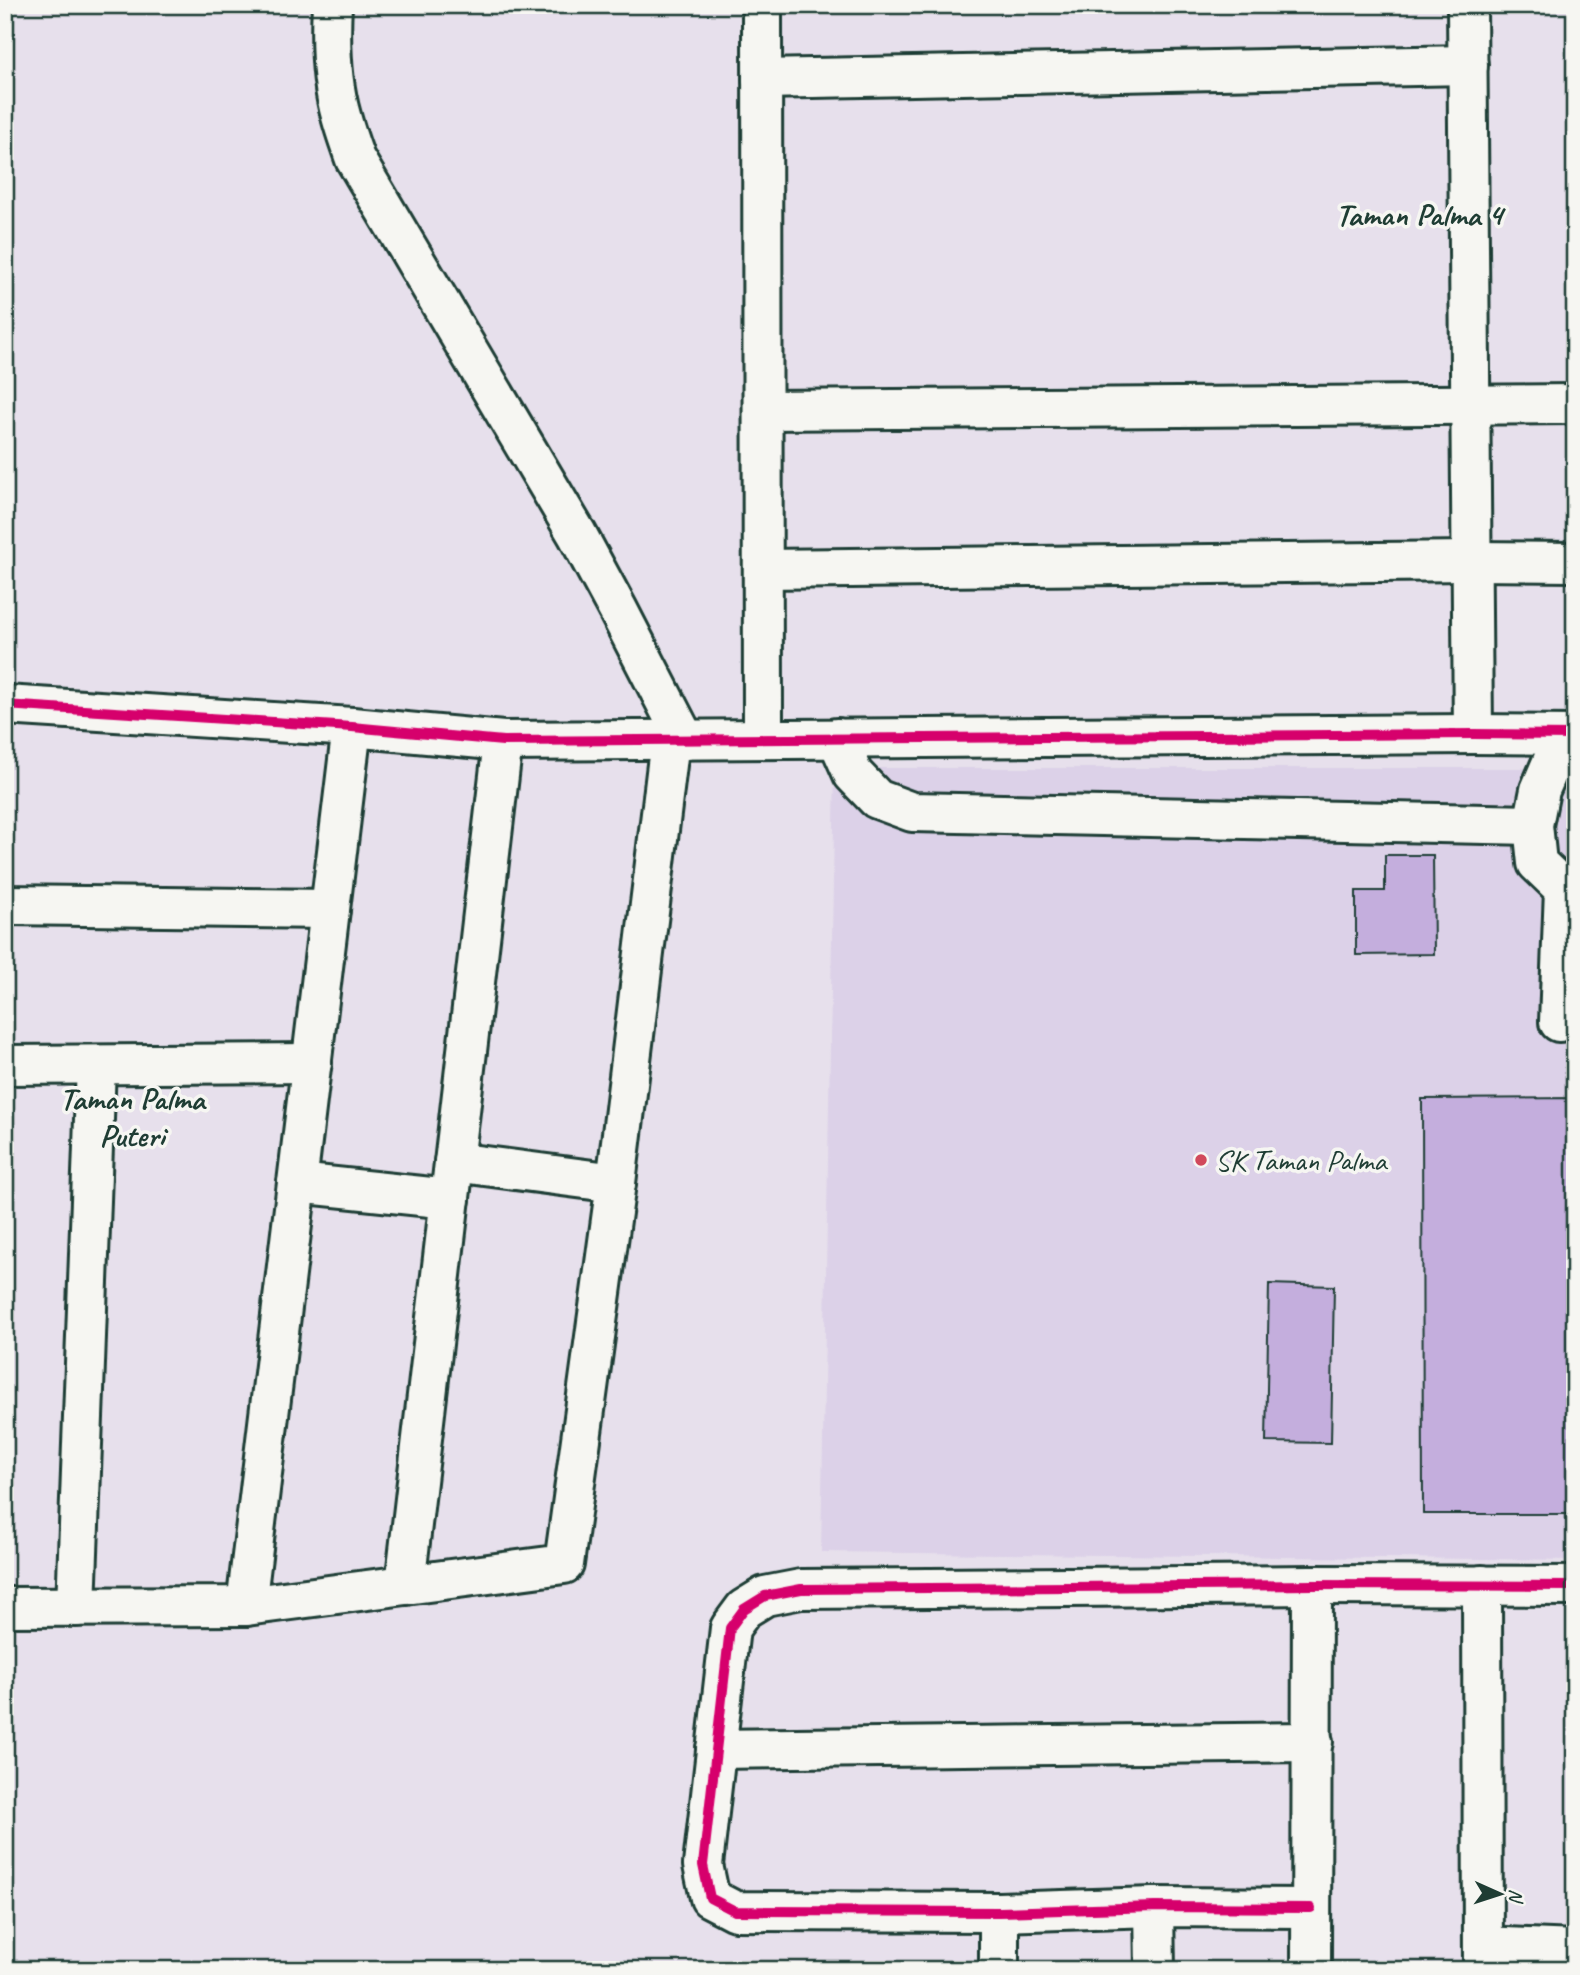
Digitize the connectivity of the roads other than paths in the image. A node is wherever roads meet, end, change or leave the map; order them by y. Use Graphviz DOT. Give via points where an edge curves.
graph roads {
  1 [pos="332,5"];
  2 [pos="762,5"];
  3 [pos="1467,5"];
  4 [pos="1468,65"];
  5 [pos="762,79"];
  6 [pos="1575,404"];
  7 [pos="1470,405"];
  8 [pos="763,410"];
  9 [pos="1471,561"];
  10 [pos="1575,562"];
  11 [pos="763,569"];
  12 [pos="5,705"];
  13 [pos="352,727"];
  14 [pos="1473,734"];
  15 [pos="1573,735"];
  16 [pos="837,738"];
  17 [pos="763,739"];
  18 [pos="678,740"];
  19 [pos="503,741"];
  20 [pos="1533,825"];
  21 [pos="1569,891"];
  22 [pos="5,905"];
  23 [pos="330,909"];
  24 [pos="1559,1022"];
  25 [pos="312,1063"];
  26 [pos="5,1065"];
  27 [pos="96,1065"];
  28 [pos="454,1162"];
  29 [pos="297,1183"];
  30 [pos="616,1183"];
  31 [pos="450,1199"];
  32 [pos="405,1585"];
  33 [pos="1312,1585"];
  34 [pos="1482,1585"];
  35 [pos="1575,1586"];
  36 [pos="246,1605"];
  37 [pos="5,1607"];
  38 [pos="76,1607"];
  39 [pos="1313,1742"];
  40 [pos="716,1749"];
  41 [pos="1154,1907"];
  42 [pos="1311,1908"];
  43 [pos="999,1912"];
  44 [pos="1575,1950"];
  45 [pos="1483,1958"];
  46 [pos="999,1970"];
  47 [pos="1155,1970"];
  48 [pos="1311,1970"];
  1 -- 18 [label="street" via="333,70 340,114 355,159 576,534 618,610"];
  2 -- 5 [label="street"];
  3 -- 4 [label="street"];
  4 -- 5 [label="street"];
  4 -- 7 [label="street"];
  5 -- 8 [label="street"];
  6 -- 7 [label="street"];
  7 -- 8 [label="street"];
  7 -- 9 [label="street"];
  8 -- 11 [label="street"];
  9 -- 10 [label="street"];
  9 -- 11 [label="street"];
  9 -- 14 [label="street"];
  11 -- 17 [label="street"];
  12 -- 13 [label="street"];
  13 -- 19 [label="street"];
  13 -- 23 [label="street"];
  14 -- 15 [label="street"];
  14 -- 16 [label="street"];
  15 -- 20 [label="street" via="1552,762"];
  16 -- 17 [label="street"];
  16 -- 20 [label="street" via="853,775 877,799 912,812"];
  17 -- 18 [label="street"];
  18 -- 19 [label="street"];
  18 -- 30 [label="street"];
  19 -- 28 [label="street"];
  20 -- 21 [label="street" via="1537,863"];
  21 -- 24 [label="street"];
  22 -- 23 [label="street"];
  23 -- 25 [label="street"];
  25 -- 27 [label="street"];
  25 -- 29 [label="street"];
  26 -- 27 [label="street"];
  27 -- 38 [label="street"];
  28 -- 30 [label="street"];
  28 -- 31 [label="street"];
  29 -- 31 [label="street"];
  29 -- 36 [label="street"];
  30 -- 32 [label="street" via="564,1564"];
  31 -- 32 [label="street"];
  32 -- 36 [label="street"];
  33 -- 34 [label="street"];
  33 -- 39 [label="street"];
  33 -- 40 [label="street" via="800,1589 765,1596 744,1609 730,1628"];
  34 -- 35 [label="street"];
  34 -- 45 [label="street"];
  36 -- 38 [label="street"];
  37 -- 38 [label="street"];
  39 -- 40 [label="street"];
  39 -- 42 [label="street"];
  40 -- 43 [label="street" via="703,1865 710,1898 736,1911"];
  41 -- 42 [label="street"];
  41 -- 43 [label="street"];
  41 -- 47 [label="street"];
  42 -- 48 [label="street"];
  43 -- 46 [label="street"];
  44 -- 45 [label="street"];
}
